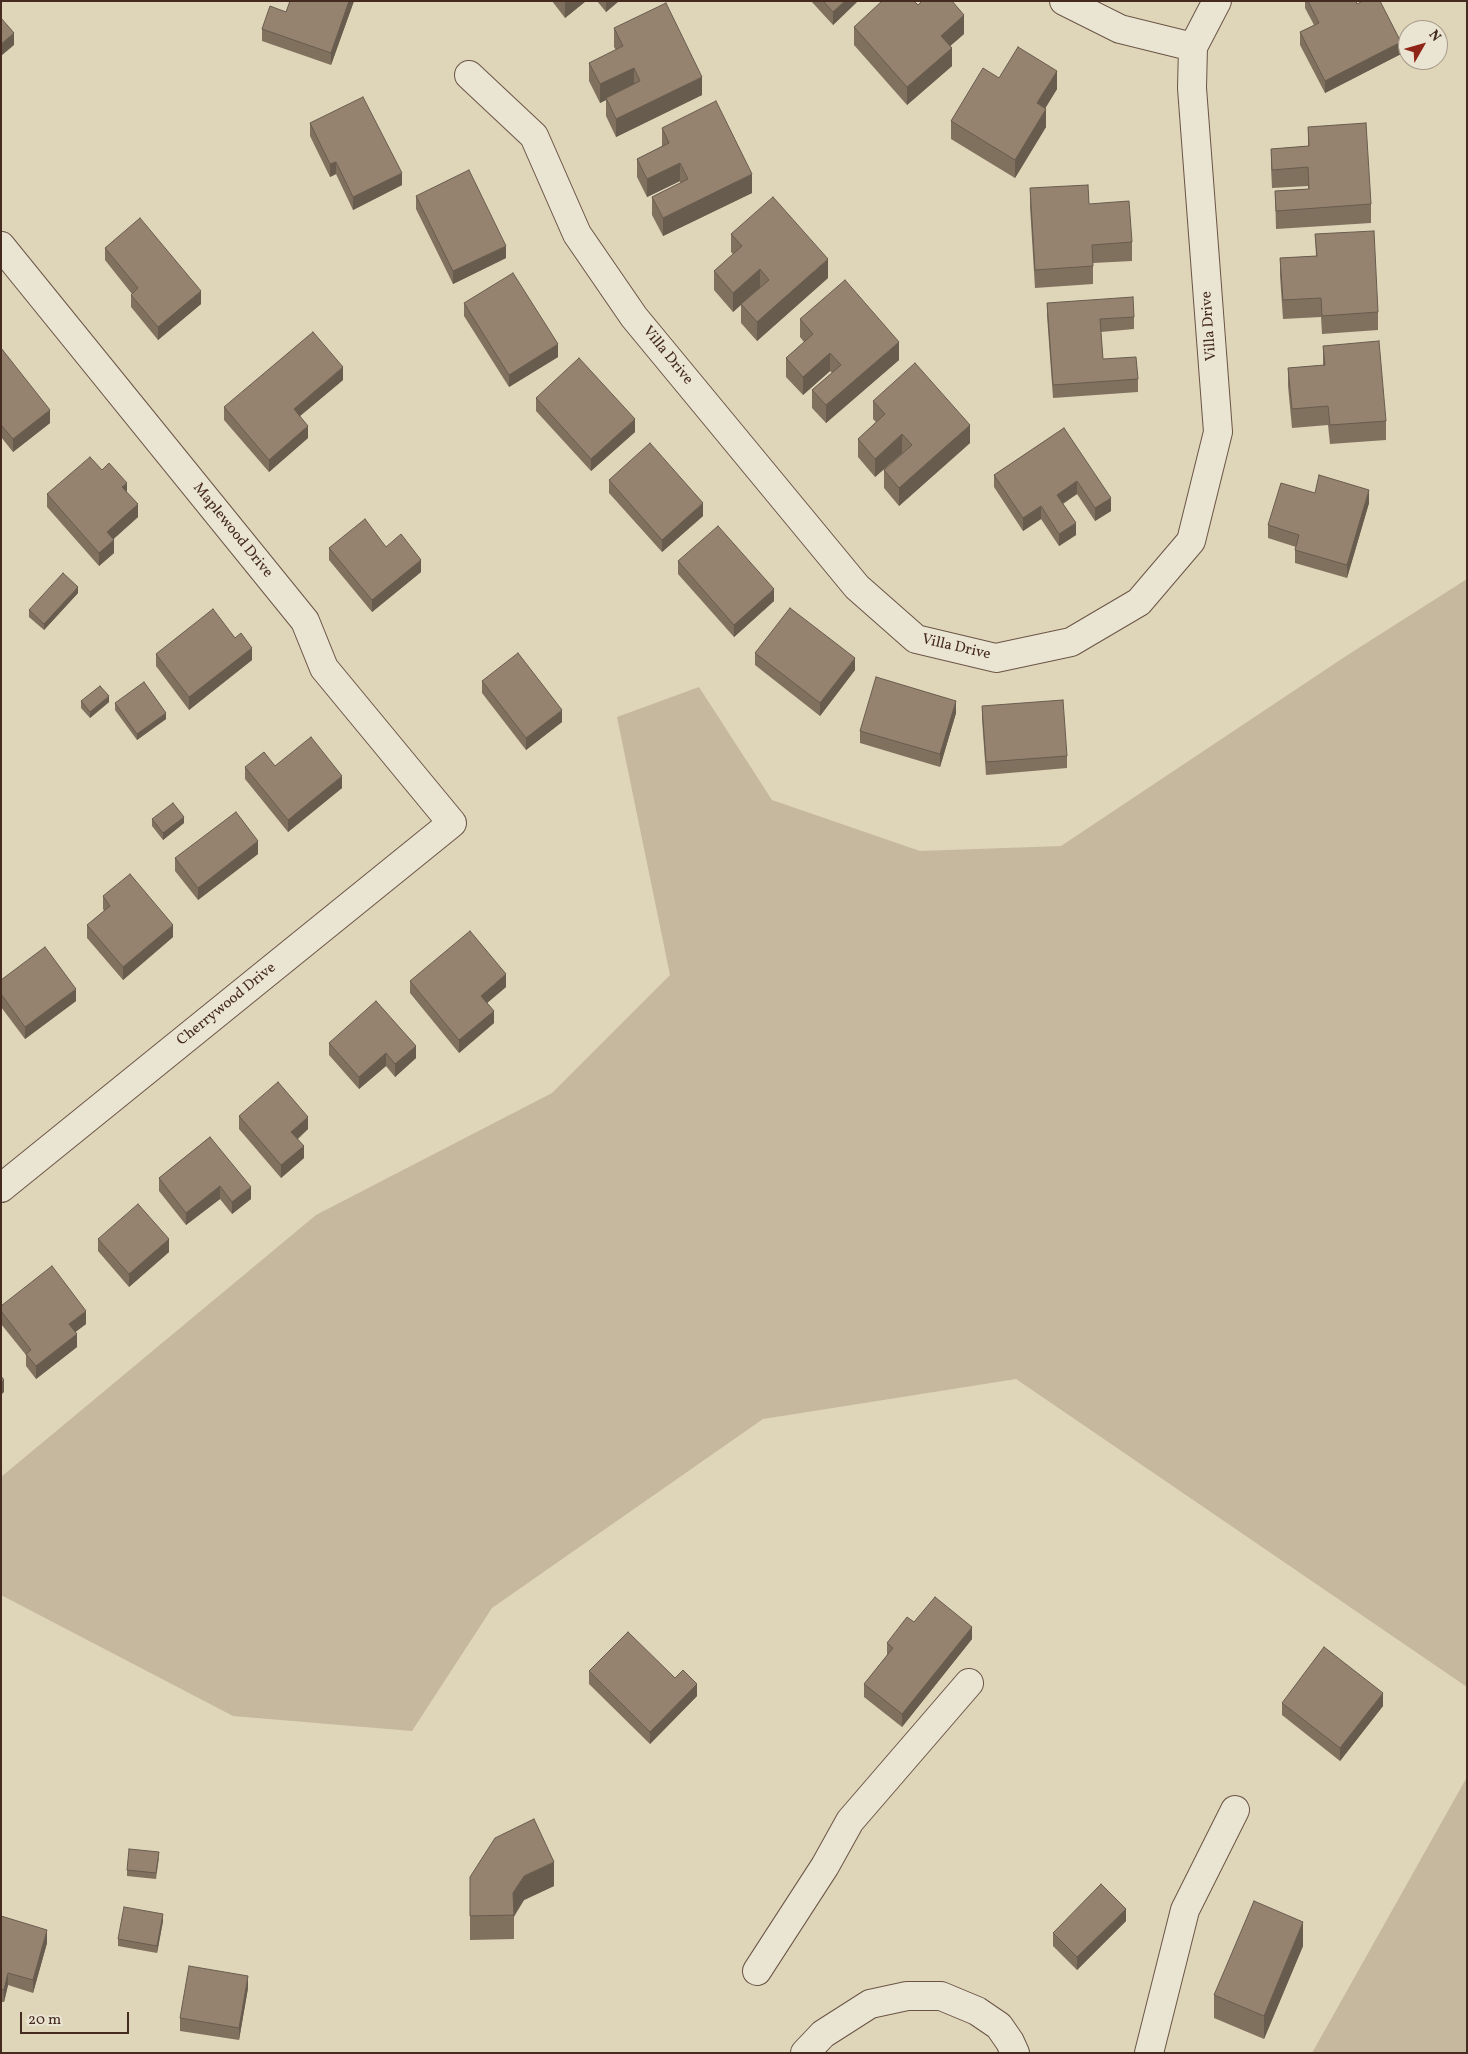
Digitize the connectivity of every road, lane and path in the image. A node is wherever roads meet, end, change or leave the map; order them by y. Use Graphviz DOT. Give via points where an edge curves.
graph roads {
  1 [pos="1064,1"];
  2 [pos="1217,1"];
  3 [pos="1192,47"];
  4 [pos="470,75"];
  5 [pos="1,246"];
  6 [pos="452,823"];
  7 [pos="1,1188"];
  8 [pos="969,1683"];
  9 [pos="1235,1810"];
  10 [pos="757,1970"];
  11 [pos="805,2053"];
  12 [pos="1015,2053"];
  13 [pos="1149,2053"];
  1 -- 3 [label="street" via="1120,29"];
  2 -- 3 [label="street, Villa Drive"];
  3 -- 4 [label="street, Villa Drive" via="1192,88 1218,432 1191,541 1139,602 1071,642 996,658 916,640 857,587 634,317 577,234 534,136"];
  5 -- 6 [label="street, Maplewood Drive" via="305,621 324,668"];
  6 -- 7 [label="street, Cherrywood Drive"];
  8 -- 10 [label="street" via="850,1821"];
  9 -- 13 [label="street" via="1185,1910"];
  11 -- 12 [label="street" via="823,2034 870,2004 907,1996 941,1996 977,2011 999,2026"];
}
